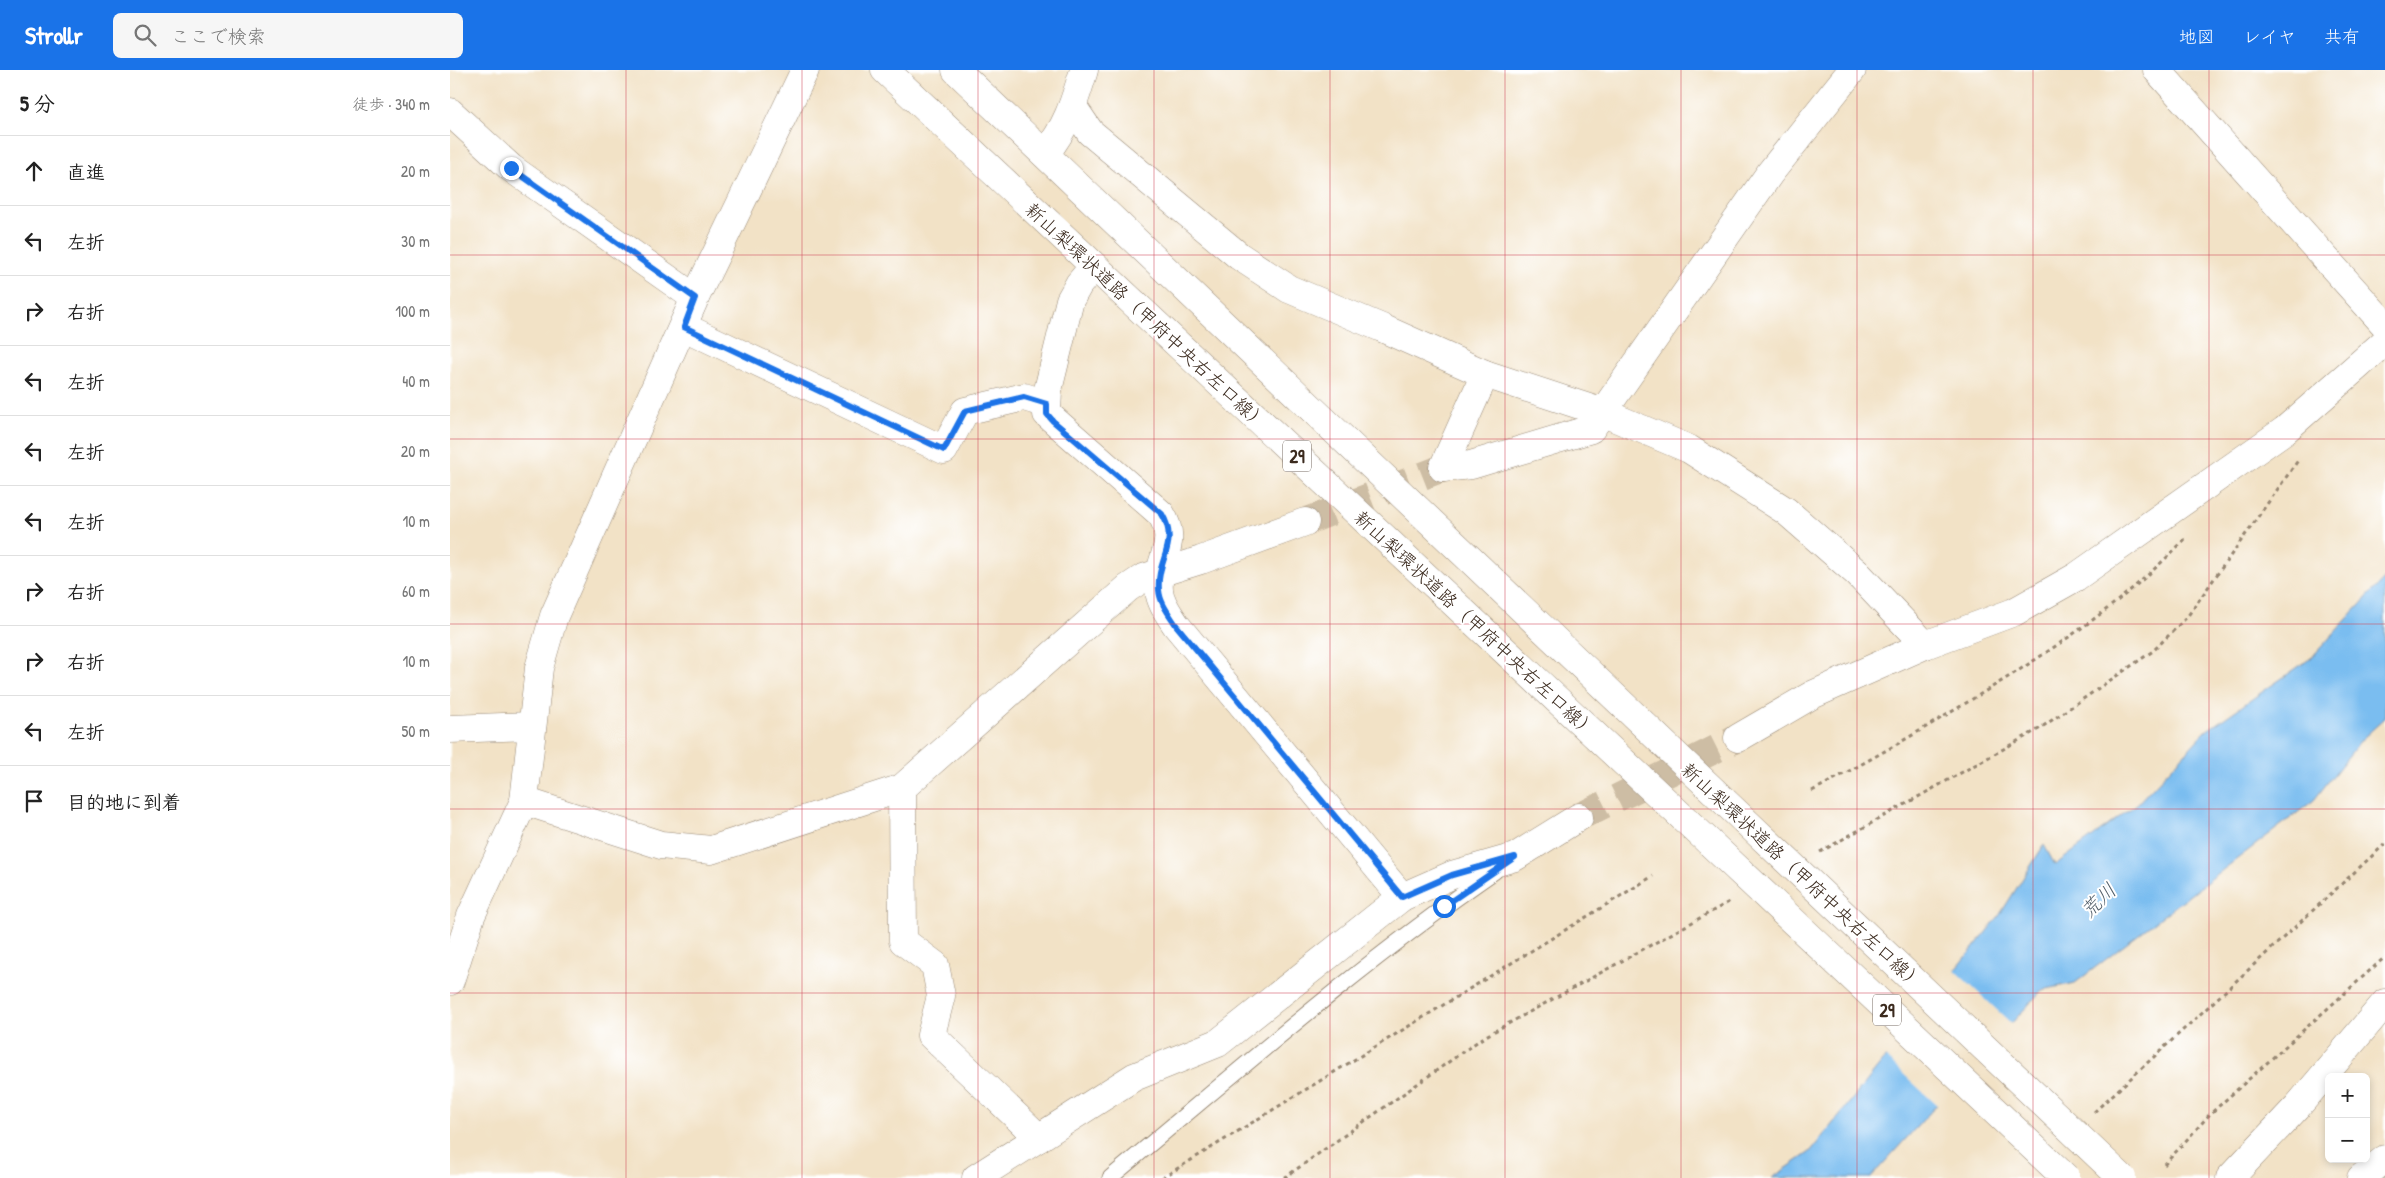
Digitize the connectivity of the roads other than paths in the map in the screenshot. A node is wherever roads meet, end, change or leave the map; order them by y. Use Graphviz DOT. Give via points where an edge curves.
graph roads {
  1 [pos="806,70"];
  2 [pos="886,70"];
  3 [pos="956,70"];
  4 [pos="1084,70"];
  5 [pos="1852,70"];
  6 [pos="2157,70"];
  7 [pos="1072,107"];
  8 [pos="450,112"];
  9 [pos="1045,154"];
  10 [pos="1094,266"];
  11 [pos="695,298"];
  12 [pos="2385,325"];
  13 [pos="684,327"];
  14 [pos="2385,342"];
  15 [pos="1485,374"];
  16 [pos="1047,404"];
  17 [pos="1604,413"];
  18 [pos="1305,522"];
  19 [pos="1161,573"];
  20 [pos="1925,645"];
  21 [pos="532,726"];
  22 [pos="450,729"];
  23 [pos="1738,738"];
  24 [pos="902,788"];
  25 [pos="524,801"];
  26 [pos="1580,817"];
  27 [pos="1515,857"];
  28 [pos="1402,897"];
  29 [pos="450,981"];
  30 [pos="2385,1003"];
  31 [pos="1999,1061"];
  32 [pos="1039,1138"];
  33 [pos="2385,1159"];
  34 [pos="2385,1164"];
  35 [pos="976,1178"];
  36 [pos="1110,1178"];
  37 [pos="2066,1178"];
  38 [pos="2122,1178"];
  39 [pos="2140,1178"];
  40 [pos="2230,1178"];
  41 [pos="2361,1178"];
  42 [pos="2373,1178"];
  1 -- 11 [label="main road"];
  2 -- 10 [label="main road, 新山梨環状道路（甲府中央右左口線） / 29"];
  3 -- 9 [label="main road, 新山梨環状道路（甲府中央右左口線） / 29"];
  4 -- 7 [label="main road"];
  5 -- 17 [label="main road" via="1770,173"];
  6 -- 12 [label="main road"];
  7 -- 9 [label="main road" via="1060,136"];
  7 -- 15 [label="main road" via="1090,132 1239,256 1289,289"];
  8 -- 11 [label="main road" via="511,168"];
  9 -- 31 [label="main road, 新山梨環状道路（甲府中央右左口線） / 29, bridge"];
  10 -- 16 [label="main road" via="1070,300"];
  10 -- 37 [label="main road, 新山梨環状道路（甲府中央右左口線） / 29, bridge"];
  11 -- 13 [label="main road"];
  13 -- 16 [label="main road" via="944,450 965,411 1024,397"];
  13 -- 21 [label="main road" via="554,616 539,668"];
  14 -- 20 [label="main road" via="2285,430 2076,577 2014,612"];
  15 -- 17 [label="main road"];
  15 -- 17 [label="main road" via="1443,468 1471,465 1591,429"];
  16 -- 19 [label="main road" via="1047,414 1053,421 1162,514 1170,534"];
  17 -- 20 [label="main road" via="1689,449 1786,511 1857,573"];
  18 -- 19 [label="main road"];
  19 -- 24 [label="main road" via="1143,578 1128,588"];
  19 -- 28 [label="main road" via="1159,589 1162,604 1176,625"];
  20 -- 23 [label="main road" via="1812,695"];
  21 -- 22 [label="main road"];
  21 -- 25 [label="main road"];
  24 -- 25 [label="main road" via="711,850 661,845"];
  24 -- 32 [label="main road" via="903,941 935,965 941,996 931,1035"];
  25 -- 29 [label="main road" via="471,916"];
  26 -- 27 [label="main road"];
  27 -- 28 [label="main road" via="1452,875"];
  27 -- 36 [label="lane" via="1346,981"];
  28 -- 32 [label="main road" via="1218,1043 1134,1077"];
  30 -- 40 [label="main road" via="2297,1107"];
  31 -- 38 [label="main road, 29, bridge"];
  31 -- 39 [label="main road, bridge"];
  32 -- 35 [label="main road"];
  33 -- 41 [label="main road"];
  34 -- 42 [label="main road"];
}
